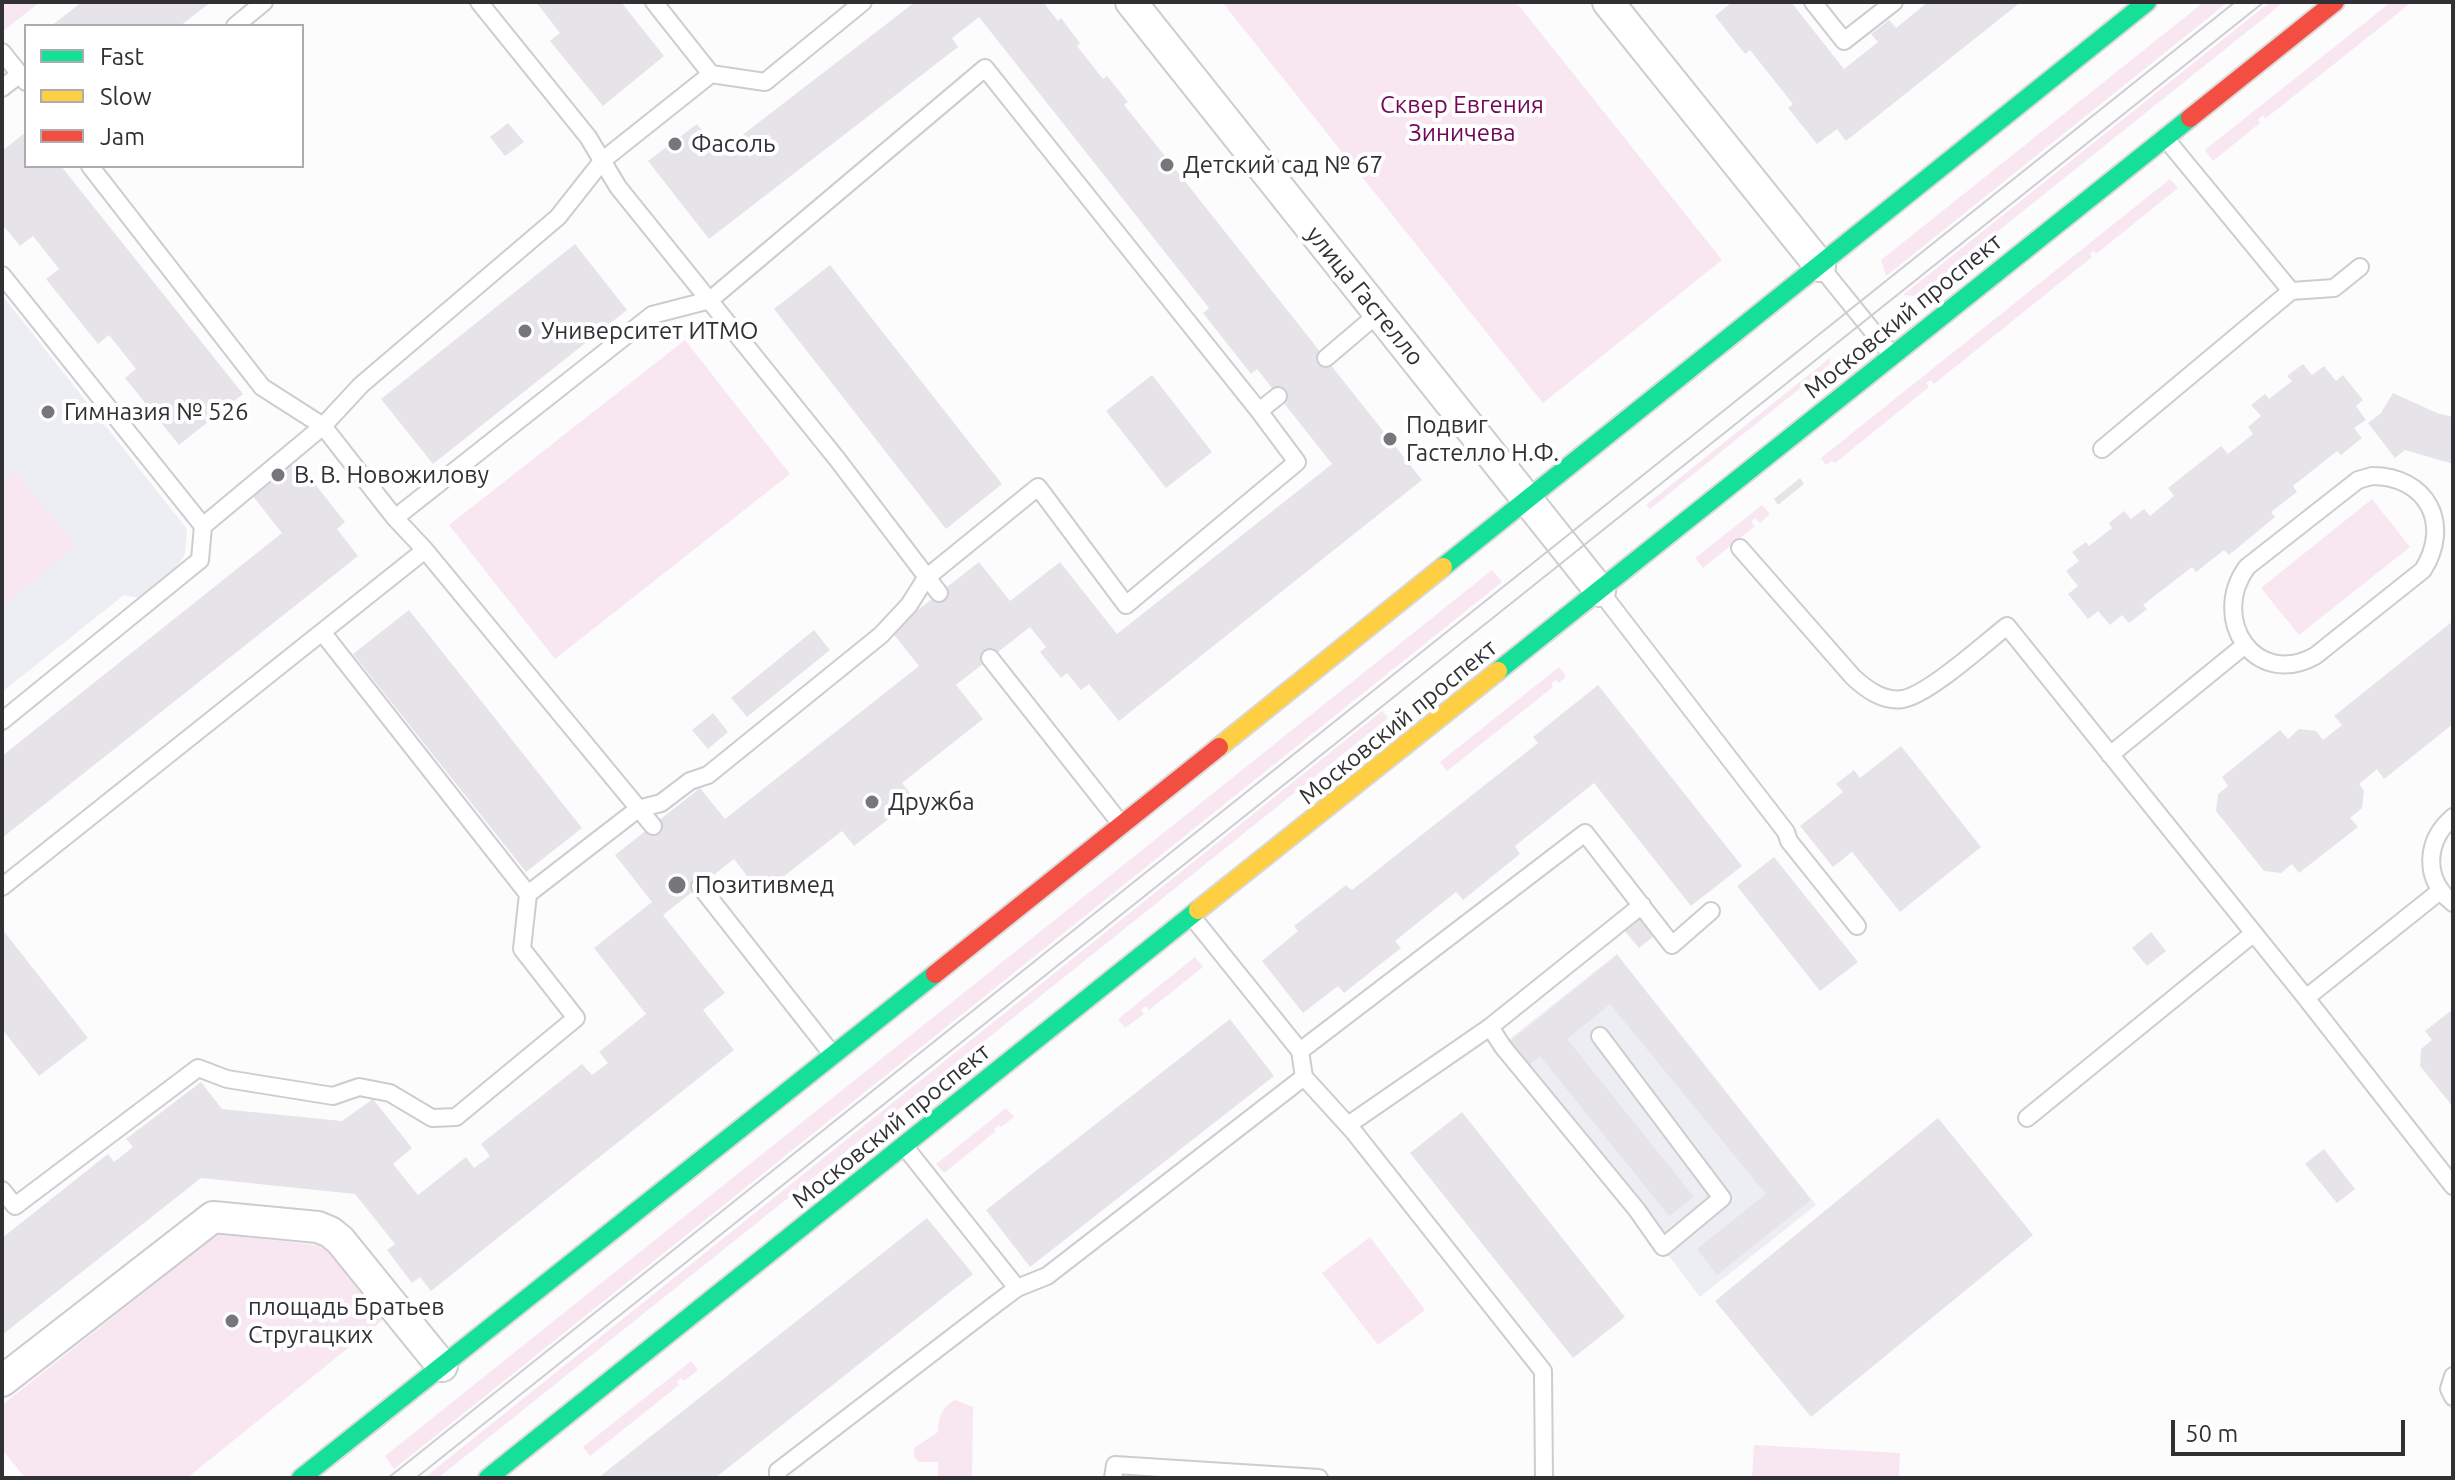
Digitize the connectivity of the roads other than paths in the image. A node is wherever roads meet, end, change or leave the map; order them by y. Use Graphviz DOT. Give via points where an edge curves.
graph roads {
  1 [pos="264,2"];
  2 [pos="479,2"];
  3 [pos="654,2"];
  4 [pos="863,2"];
  5 [pos="1131,2"];
  6 [pos="1608,2"];
  7 [pos="1813,2"];
  8 [pos="1894,2"];
  9 [pos="2147,2"];
  10 [pos="2335,2"];
  11 [pos="237,24"];
  12 [pos="2,52"];
  13 [pos="711,74"];
  14 [pos="23,78"];
  15 [pos="2,88"];
  16 [pos="2165,138"];
  17 [pos="603,160"];
  18 [pos="92,168"];
  19 [pos="1820,266"];
  20 [pos="2360,267"];
  21 [pos="2,275"];
  22 [pos="2291,291"];
  23 [pos="710,300"];
  24 [pos="1379,313"];
  25 [pos="1892,355"];
  26 [pos="1326,358"];
  27 [pos="1278,396"];
  28 [pos="1259,411"];
  29 [pos="323,426"];
  30 [pos="2102,449"];
  31 [pos="1527,500"];
  32 [pos="395,518"];
  33 [pos="203,526"];
  34 [pos="1740,548"];
  35 [pos="425,550"];
  36 [pos="926,578"];
  37 [pos="1600,591"];
  38 [pos="939,593"];
  39 [pos="322,632"];
  40 [pos="2245,645"];
  41 [pos="990,658"];
  42 [pos="2,721"];
  43 [pos="2110,755"];
  44 [pos="638,809"];
  45 [pos="2453,817"];
  46 [pos="1122,825"];
  47 [pos="653,826"];
  48 [pos="700,886"];
  49 [pos="2,887"];
  50 [pos="528,894"];
  51 [pos="2447,897"];
  52 [pos="1642,905"];
  53 [pos="1711,911"];
  54 [pos="1192,917"];
  55 [pos="1857,926"];
  56 [pos="2254,933"];
  57 [pos="2306,998"];
  58 [pos="1490,1027"];
  59 [pos="1600,1036"];
  60 [pos="1300,1051"];
  61 [pos="833,1055"];
  62 [pos="1304,1077"];
  63 [pos="2027,1118"];
  64 [pos="1348,1125"];
  65 [pos="904,1146"];
  66 [pos="2453,1186"];
  67 [pos="2,1190"];
  68 [pos="1017,1288"];
  69 [pos="442,1366"];
  70 [pos="2453,1376"];
  71 [pos="2,1381"];
  72 [pos="2453,1397"];
  73 [pos="507,1472"];
  74 [pos="1232,1475"];
  75 [pos="301,1478"];
  76 [pos="778,1478"];
  77 [pos="1113,1478"];
  78 [pos="1319,1478"];
  79 [pos="1544,1478"];
  1 -- 11 [label="lane"];
  2 -- 17 [label="lane"];
  3 -- 13 [label="lane"];
  4 -- 13 [label="lane" via="765,82"];
  5 -- 24 [label="street, улица Гастелло"];
  6 -- 19 [label="street"];
  7 -- 8 [label="lane" via="1844,41"];
  9 -- 19 [label="main road"];
  10 -- 16 [label="main road, Московский проспект"];
  12 -- 14 [label="lane"];
  13 -- 17 [label="lane"];
  14 -- 15 [label="lane"];
  16 -- 22 [label="lane"];
  16 -- 25 [label="main road, Московский проспект"];
  17 -- 23 [label="lane" via="618,187"];
  17 -- 29 [label="lane" via="558,217 361,385"];
  18 -- 29 [label="lane" via="262,387"];
  19 -- 25 [label="lane"];
  19 -- 31 [label="main road"];
  20 -- 22 [label="lane" via="2334,288"];
  21 -- 33 [label="lane"];
  22 -- 30 [label="lane"];
  23 -- 28 [label="lane" via="985,68"];
  23 -- 32 [label="lane" via="652,315"];
  23 -- 36 [label="lane"];
  24 -- 26 [label="lane"];
  24 -- 31 [label="street, улица Гастелло"];
  25 -- 37 [label="main road, Московский проспект"];
  27 -- 28 [label="lane"];
  28 -- 36 [label="lane" via="1297,462 1126,605 1038,487"];
  29 -- 32 [label="lane"];
  29 -- 33 [label="lane"];
  31 -- 37 [label="street, улица Гастелло"];
  31 -- 46 [label="main road"];
  32 -- 35 [label="lane"];
  33 -- 42 [label="lane" via="200,560"];
  34 -- 43 [label="lane" via="1864,688 1883,697 1919,694 2007,626"];
  35 -- 39 [label="lane"];
  35 -- 44 [label="lane"];
  36 -- 38 [label="lane"];
  36 -- 44 [label="lane" via="881,635 708,775 690,781 661,803"];
  37 -- 54 [label="main road, Московский проспект"];
  37 -- 55 [label="lane"];
  39 -- 49 [label="lane"];
  39 -- 50 [label="lane"];
  40 -- 40 [label="lane" via="2231,606 2247,567 2358,480 2399,479 2422,495 2436,524 2434,549 2423,570 2301,664 2271,663"];
  40 -- 43 [label="lane"];
  41 -- 46 [label="lane"];
  43 -- 56 [label="lane"];
  44 -- 47 [label="lane"];
  44 -- 50 [label="lane"];
  45 -- 51 [label="lane" via="2430,853 2434,880"];
  46 -- 61 [label="main road"];
  48 -- 61 [label="lane"];
  50 -- 67 [label="lane" via="522,949 576,1018 456,1117 432,1118 390,1093 359,1087 333,1096 227,1079 198,1068 15,1206"];
  51 -- 57 [label="lane"];
  52 -- 53 [label="lane" via="1672,945"];
  52 -- 58 [label="lane"];
  52 -- 60 [label="lane" via="1585,833"];
  54 -- 60 [label="lane"];
  54 -- 65 [label="main road, Московский проспект"];
  56 -- 57 [label="lane"];
  56 -- 63 [label="lane"];
  57 -- 66 [label="lane"];
  58 -- 59 [label="lane" via="1663,1247 1722,1198"];
  58 -- 64 [label="lane"];
  60 -- 62 [label="lane"];
  61 -- 69 [label="main road"];
  62 -- 64 [label="lane"];
  62 -- 68 [label="lane" via="1047,1276"];
  64 -- 79 [label="lane" via="1543,1371"];
  65 -- 68 [label="lane"];
  65 -- 73 [label="main road, Московский проспект"];
  68 -- 76 [label="lane" via="778,1471"];
  69 -- 71 [label="street" via="330,1232 213,1217"];
  69 -- 75 [label="main road"];
  70 -- 72 [label="lane"];
  74 -- 77 [label="lane" via="1115,1465"];
  74 -- 78 [label="lane"];
}
